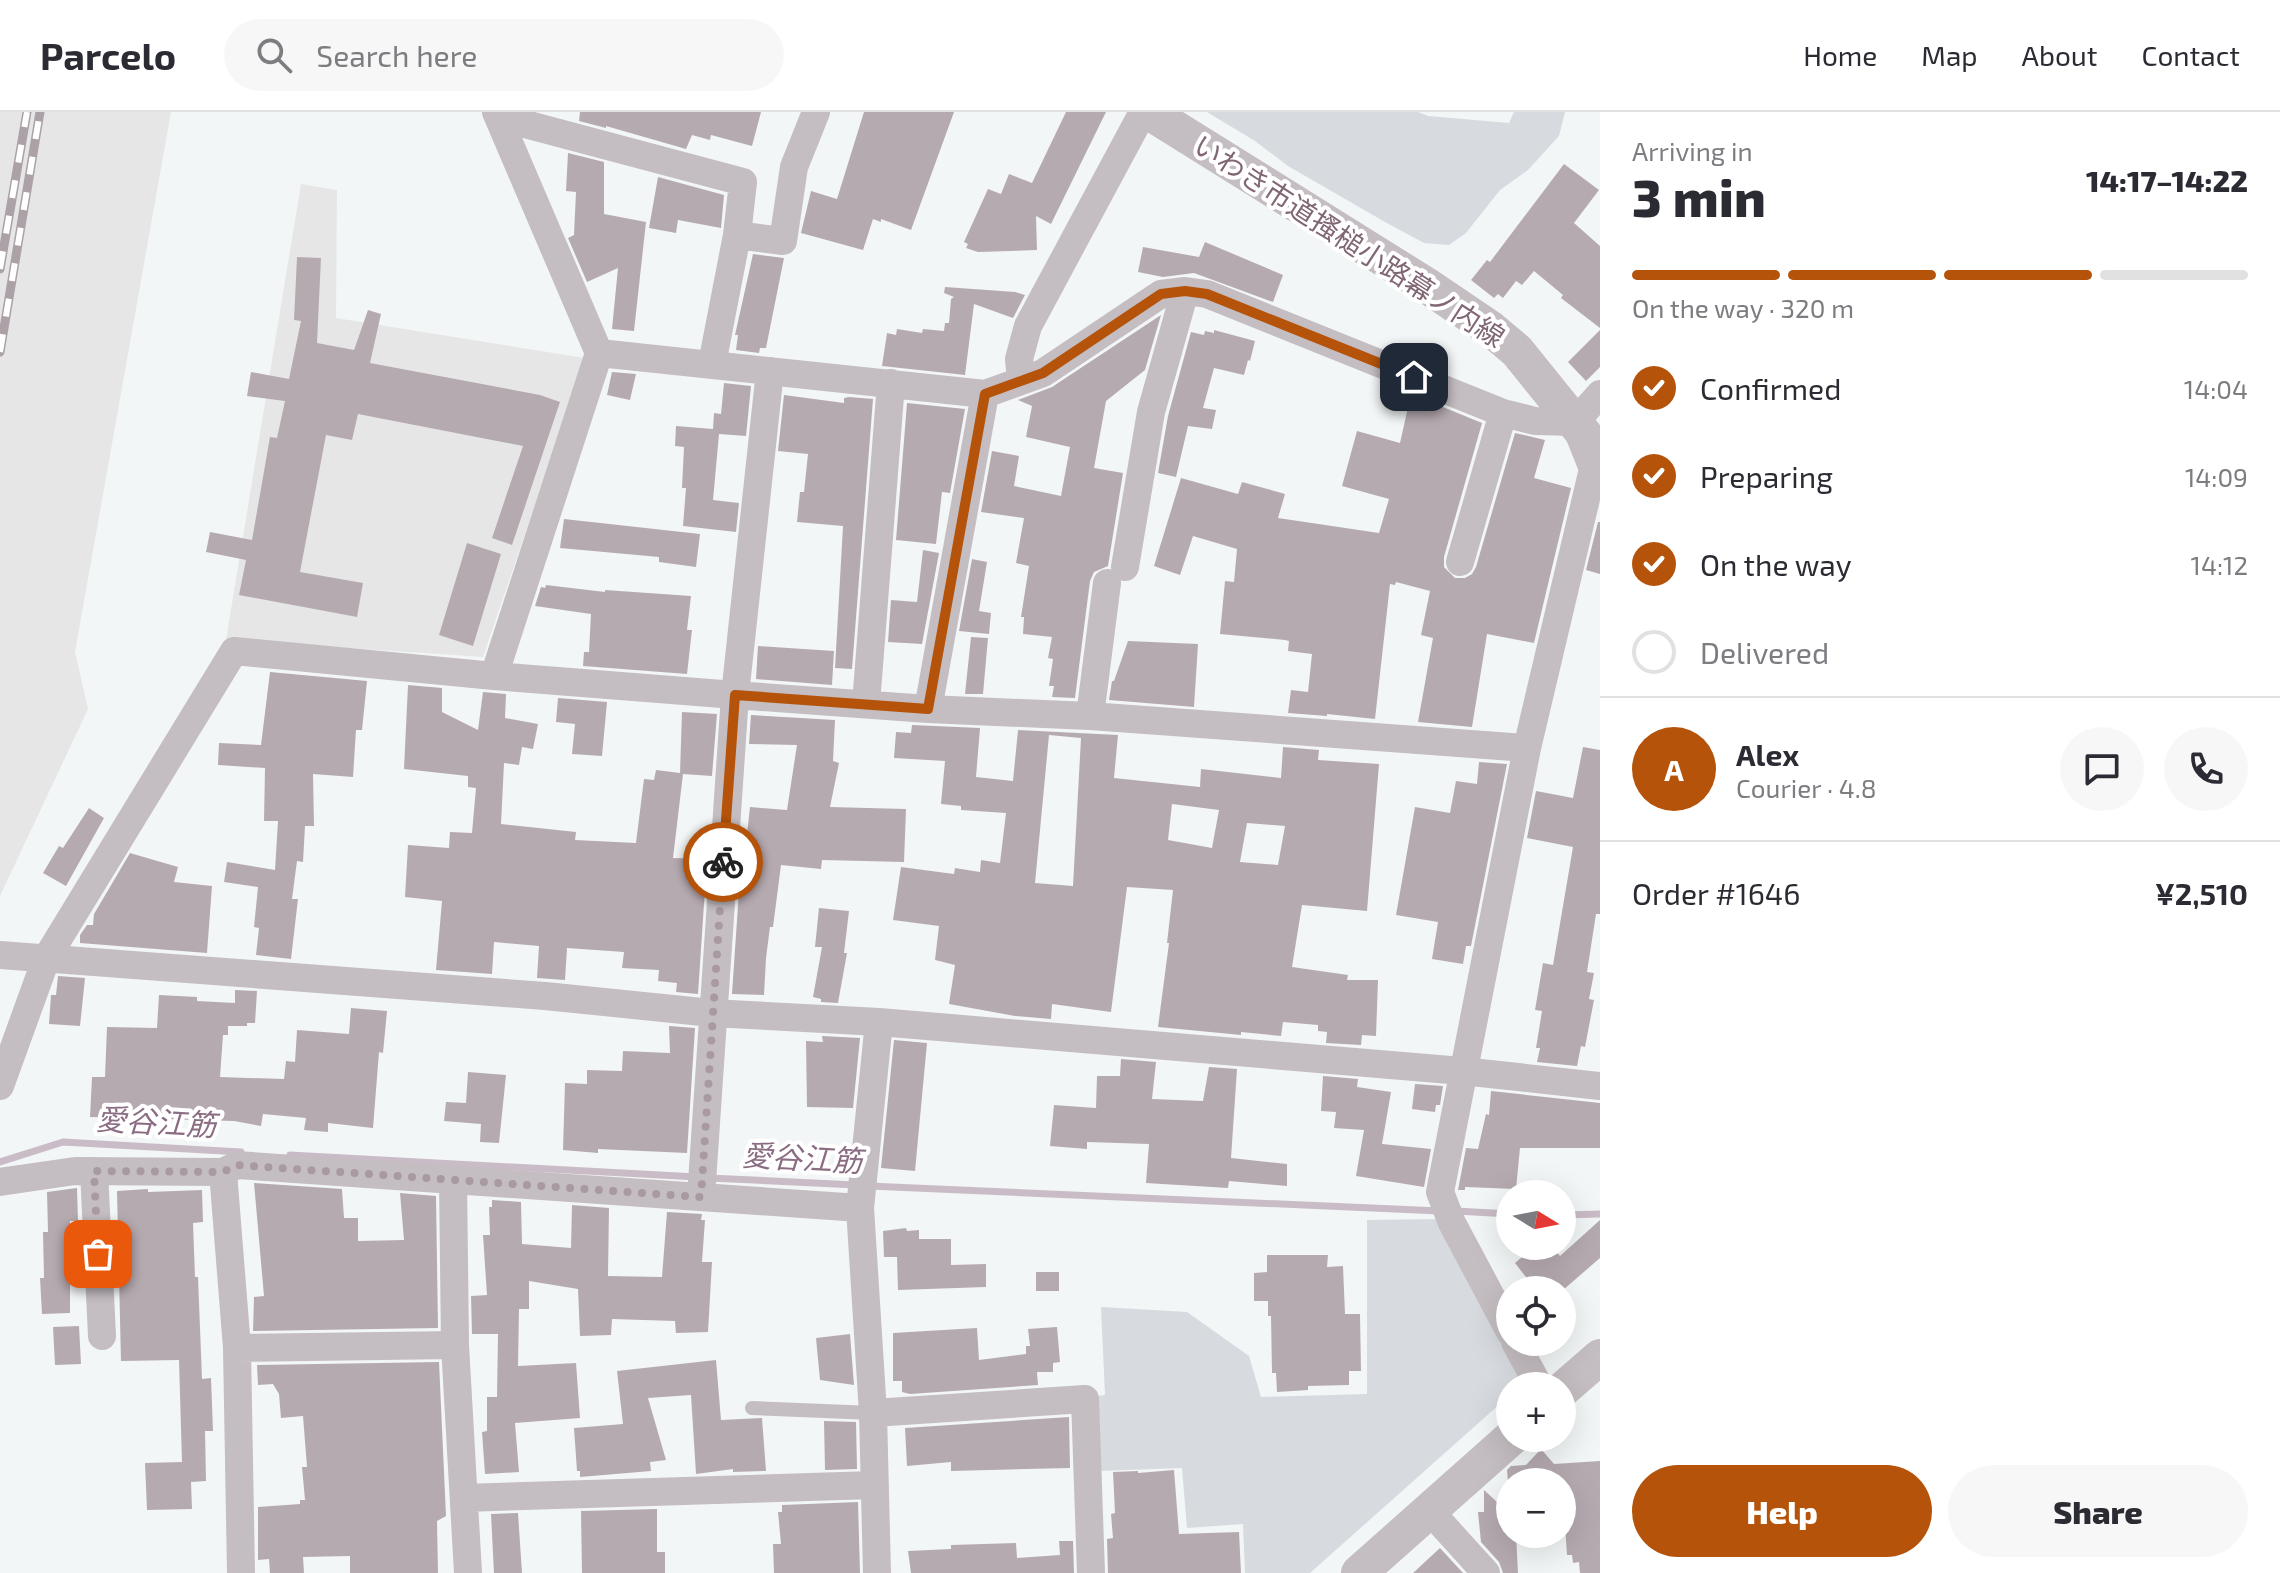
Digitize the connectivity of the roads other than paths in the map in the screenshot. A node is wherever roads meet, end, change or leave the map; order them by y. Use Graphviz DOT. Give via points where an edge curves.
graph roads {
  1 [pos="816,112"];
  2 [pos="1143,112"];
  3 [pos="1149,112"];
  4 [pos="498,114"];
  5 [pos="737,235"];
  6 [pos="1185,291"];
  7 [pos="599,353"];
  8 [pos="712,364"];
  9 [pos="770,371"];
  10 [pos="1021,381"];
  11 [pos="891,383"];
  12 [pos="985,394"];
  13 [pos="1600,394"];
  14 [pos="1503,413"];
  15 [pos="1575,422"];
  16 [pos="1600,454"];
  17 [pos="1460,562"];
  18 [pos="494,676"];
  19 [pos="735,695"];
  20 [pos="866,704"];
  21 [pos="928,709"];
  22 [pos="1090,716"];
  23 [pos="1527,748"];
  24 [pos="0,955"];
  25 [pos="46,959"];
  26 [pos="712,1013"];
  27 [pos="879,1022"];
  28 [pos="1462,1071"];
  29 [pos="0,1086"];
  30 [pos="1600,1086"];
  31 [pos="94,1171"];
  32 [pos="223,1172"];
  33 [pos="453,1180"];
  34 [pos="702,1181"];
  35 [pos="0,1182"];
  36 [pos="861,1192"];
  37 [pos="1496,1306"];
  38 [pos="102,1336"];
  39 [pos="455,1345"];
  40 [pos="237,1348"];
  41 [pos="1600,1357"];
  42 [pos="1576,1378"];
  43 [pos="752,1408"];
  44 [pos="873,1413"];
  45 [pos="1496,1451"];
  46 [pos="874,1485"];
  47 [pos="464,1498"];
  48 [pos="1429,1510"];
  49 [pos="241,1573"];
  50 [pos="468,1573"];
  51 [pos="877,1573"];
  52 [pos="1091,1573"];
  53 [pos="1359,1573"];
  54 [pos="1486,1573"];
  1 -- 5 [label="street" via="794,167 783,241"];
  2 -- 10 [label="street" via="1028,326 1019,359"];
  3 -- 15 [label="street, いわき市道搔槌小路幕ノ内線" via="1491,329 1517,351"];
  4 -- 5 [label="street" via="743,182"];
  4 -- 7 [label="street"];
  5 -- 8 [label="street"];
  6 -- 10 [label="street" via="1161,294 1059,363"];
  6 -- 14 [label="street" via="1207,294"];
  6 -- 22 [label="street" via="1151,412"];
  7 -- 8 [label="street"];
  7 -- 18 [label="street"];
  8 -- 9 [label="street"];
  9 -- 11 [label="street"];
  9 -- 19 [label="street"];
  10 -- 12 [label="street"];
  11 -- 12 [label="street"];
  11 -- 20 [label="street"];
  12 -- 21 [label="street"];
  13 -- 15 [label="street"];
  14 -- 15 [label="street"];
  14 -- 17 [label="street"];
  15 -- 16 [label="street, いわき市道搔槌小路幕ノ内線"];
  15 -- 23 [label="street" via="1593,469"];
  18 -- 19 [label="street"];
  18 -- 25 [label="street" via="234,651"];
  19 -- 20 [label="street"];
  19 -- 26 [label="street"];
  20 -- 21 [label="street"];
  21 -- 22 [label="street"];
  22 -- 23 [label="street"];
  23 -- 28 [label="street"];
  24 -- 25 [label="street"];
  25 -- 26 [label="street"];
  25 -- 29 [label="street"];
  26 -- 27 [label="street"];
  26 -- 34 [label="street"];
  27 -- 28 [label="street"];
  27 -- 36 [label="street"];
  28 -- 30 [label="street"];
  28 -- 37 [label="street" via="1440,1192"];
  31 -- 32 [label="street"];
  31 -- 35 [label="street"];
  31 -- 38 [label="street"];
  32 -- 33 [label="street" via="237,1165"];
  32 -- 40 [label="street"];
  33 -- 34 [label="street"];
  33 -- 39 [label="street"];
  34 -- 36 [label="street"];
  36 -- 44 [label="street"];
  39 -- 40 [label="street"];
  39 -- 47 [label="street"];
  40 -- 49 [label="street"];
  41 -- 42 [label="street"];
  43 -- 44 [label="lane"];
  44 -- 46 [label="street"];
  44 -- 52 [label="street" via="1085,1399"];
  45 -- 48 [label="street"];
  46 -- 47 [label="street"];
  46 -- 51 [label="street"];
  47 -- 50 [label="street"];
  48 -- 53 [label="street"];
  48 -- 54 [label="street"];
}
